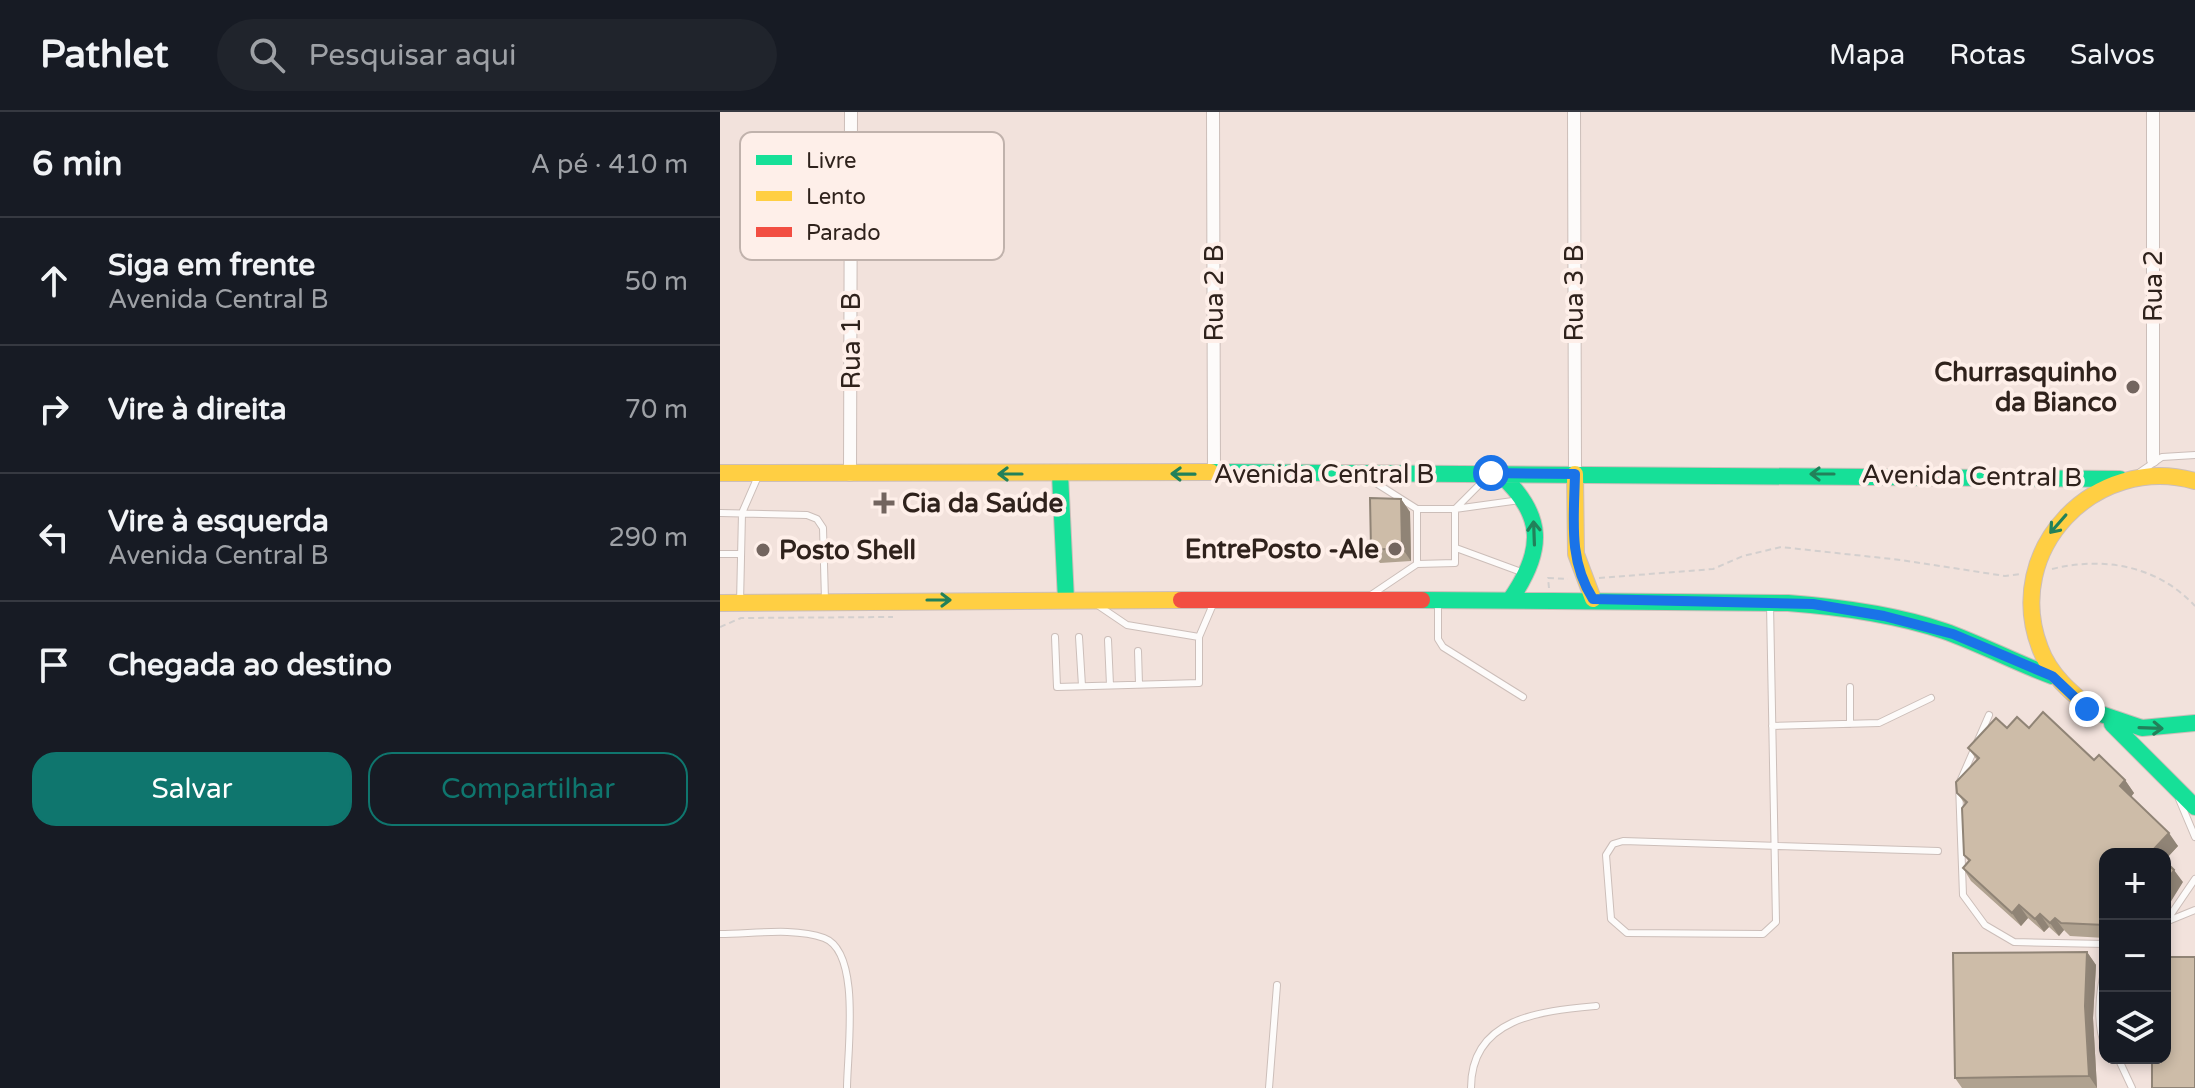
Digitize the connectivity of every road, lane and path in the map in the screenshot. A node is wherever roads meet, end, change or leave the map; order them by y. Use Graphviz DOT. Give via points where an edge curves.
graph roads {
  1 [pos="851,112"];
  2 [pos="1213,112"];
  3 [pos="1574,112"];
  4 [pos="2153,112"];
  5 [pos="851,132"];
  6 [pos="851,260"];
  7 [pos="2195,455"];
  8 [pos="2153,460"];
  9 [pos="720,473"];
  10 [pos="1495,473"];
  11 [pos="759,474"];
  12 [pos="1060,474"];
  13 [pos="1214,474"];
  14 [pos="1361,474"];
  15 [pos="1575,474"];
  16 [pos="850,475"];
  17 [pos="2128,477"];
  18 [pos="2195,481"];
  19 [pos="1527,499"];
  20 [pos="1417,509"];
  21 [pos="1455,509"];
  22 [pos="720,513"];
  23 [pos="742,513"];
  24 [pos="1456,548"];
  25 [pos="720,554"];
  26 [pos="741,554"];
  27 [pos="1417,564"];
  28 [pos="1528,574"];
  29 [pos="1216,599"];
  30 [pos="1593,599"];
  31 [pos="825,600"];
  32 [pos="1066,600"];
  33 [pos="1090,600"];
  34 [pos="1364,600"];
  35 [pos="1438,600"];
  36 [pos="1510,600"];
  37 [pos="1770,602"];
  38 [pos="720,603"];
  39 [pos="740,604"];
  40 [pos="720,611"];
  41 [pos="1055,637"];
  42 [pos="1079,637"];
  43 [pos="1199,637"];
  44 [pos="1108,640"];
  45 [pos="1138,651"];
  46 [pos="2052,676"];
  47 [pos="1139,684"];
  48 [pos="1110,685"];
  49 [pos="1082,686"];
  50 [pos="1850,687"];
  51 [pos="1523,697"];
  52 [pos="1931,698"];
  53 [pos="1989,715"];
  54 [pos="2107,720"];
  55 [pos="2195,723"];
  56 [pos="1850,724"];
  57 [pos="1772,726"];
  58 [pos="2172,781"];
  59 [pos="2195,807"];
  60 [pos="2195,837"];
  61 [pos="1775,847"];
  62 [pos="1938,851"];
  63 [pos="2195,879"];
  64 [pos="2195,910"];
  65 [pos="2167,920"];
  66 [pos="2171,920"];
  67 [pos="720,934"];
  68 [pos="2099,944"];
  69 [pos="1277,985"];
  70 [pos="1596,1006"];
  71 [pos="2124,1066"];
  72 [pos="847,1088"];
  73 [pos="1269,1088"];
  74 [pos="1471,1088"];
  75 [pos="2132,1088"];
  1 -- 5 [label="street, Rua 1 B"];
  2 -- 13 [label="street, Rua 2 B"];
  3 -- 15 [label="street, Rua 3 B"];
  4 -- 8 [label="street, Rua 2"];
  6 -- 16 [label="street, Rua 1 B"];
  7 -- 8 [label="lane"];
  8 -- 17 [label="lane"];
  9 -- 11 [label="main road, Avenida Central B"];
  10 -- 14 [label="main road, Avenida Central B"];
  10 -- 15 [label="main road, Avenida Central B"];
  10 -- 19 [label="main road"];
  10 -- 21 [label="lane"];
  11 -- 16 [label="main road, Avenida Central B"];
  11 -- 23 [label="lane"];
  13 -- 12 [label="main road, Avenida Central B, one-way"];
  12 -- 16 [label="main road, Avenida Central B, one-way"];
  12 -- 32 [label="main road"];
  13 -- 14 [label="main road, Avenida Central B"];
  14 -- 20 [label="lane"];
  17 -- 15 [label="main road, Avenida Central B, one-way"];
  15 -- 30 [label="main road" via="1575,560"];
  17 -- 18 [label="main road, Avenida Central B" via="2169,475"];
  17 -- 46 [label="main road, Avenida Central B, one-way" via="2077,501 2045,538 2030,584 2032,632"];
  19 -- 21 [label="lane"];
  28 -- 19 [label="main road, one-way" via="1535,549"];
  20 -- 21 [label="lane"];
  20 -- 27 [label="lane"];
  21 -- 24 [label="lane"];
  22 -- 23 [label="lane"];
  23 -- 26 [label="lane"];
  23 -- 31 [label="lane" via="817,519 823,528"];
  24 -- 27 [label="lane" via="1452,564"];
  24 -- 28 [label="lane"];
  25 -- 26 [label="lane"];
  26 -- 39 [label="lane"];
  27 -- 34 [label="lane"];
  28 -- 36 [label="main road"];
  29 -- 33 [label="main road, Avenida Central B"];
  29 -- 34 [label="main road, Avenida Central B"];
  29 -- 43 [label="lane"];
  30 -- 36 [label="main road, Avenida Central B"];
  30 -- 37 [label="main road, Avenida Central B"];
  31 -- 32 [label="main road, Avenida Central B, one-way"];
  31 -- 39 [label="main road, Avenida Central B"];
  32 -- 33 [label="main road, Avenida Central B"];
  33 -- 43 [label="lane" via="1127,625"];
  34 -- 35 [label="main road, Avenida Central B"];
  35 -- 36 [label="main road, Avenida Central B"];
  35 -- 51 [label="lane" via="1438,639 1443,647"];
  37 -- 46 [label="main road, Avenida Central B" via="1839,607 1910,622"];
  37 -- 57 [label="lane"];
  38 -- 39 [label="main road, Avenida Central B"];
  39 -- 40 [label="main road"];
  41 -- 49 [label="lane" via="1057,687"];
  42 -- 49 [label="lane"];
  43 -- 47 [label="lane" via="1199,683"];
  44 -- 48 [label="lane"];
  45 -- 47 [label="lane"];
  46 -- 54 [label="main road, Avenida Central B"];
  47 -- 48 [label="lane"];
  48 -- 49 [label="lane"];
  50 -- 56 [label="lane"];
  52 -- 56 [label="lane" via="1887,721"];
  53 -- 68 [label="lane" via="1959,784 1963,895 1985,925 2014,942"];
  54 -- 55 [label="main road, Avenida Central B, one-way" via="2150,729"];
  54 -- 58 [label="main road"];
  56 -- 57 [label="lane"];
  57 -- 61 [label="lane"];
  58 -- 59 [label="main road"];
  58 -- 60 [label="lane"];
  61 -- 61 [label="lane" via="1776,922 1763,934 1627,933 1611,919 1606,855 1613,844"];
  61 -- 62 [label="lane"];
  63 -- 65 [label="lane"];
  64 -- 66 [label="lane"];
  67 -- 72 [label="lane" via="809,934 828,939 843,955 849,979"];
  69 -- 73 [label="lane"];
  70 -- 74 [label="lane" via="1542,1011 1507,1024 1484,1044"];
  71 -- 75 [label="lane"];
}
